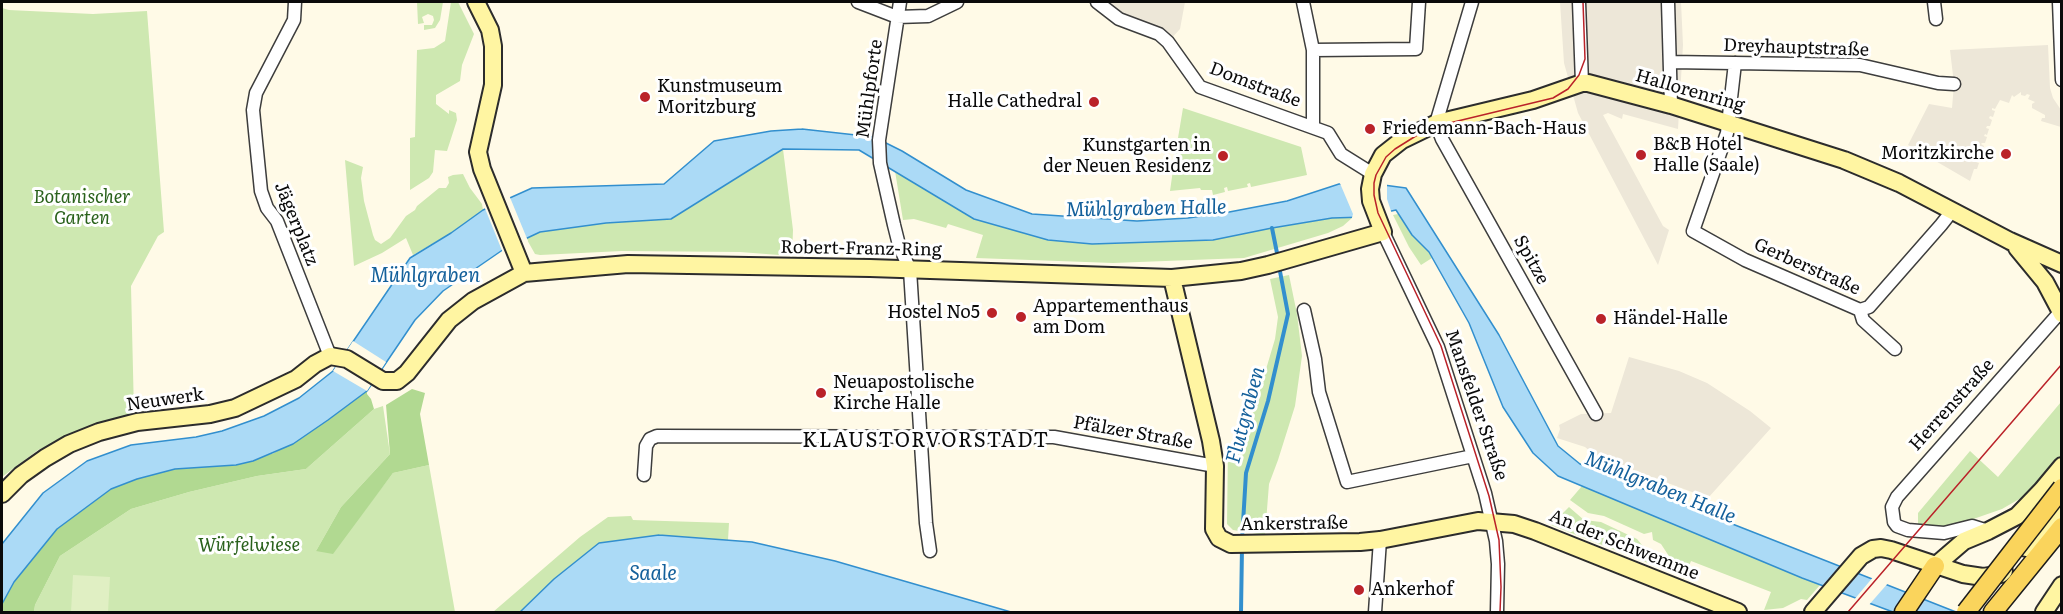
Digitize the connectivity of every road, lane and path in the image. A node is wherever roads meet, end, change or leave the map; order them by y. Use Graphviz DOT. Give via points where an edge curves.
graph roads {
  1 [pos="295,2"];
  2 [pos="476,2"];
  3 [pos="858,2"];
  4 [pos="900,2"];
  5 [pos="957,2"];
  6 [pos="1097,2"];
  7 [pos="1303,2"];
  8 [pos="1419,2"];
  9 [pos="1472,2"];
  10 [pos="1579,2"];
  11 [pos="1668,2"];
  12 [pos="1934,2"];
  13 [pos="2060,2"];
  14 [pos="897,17"];
  15 [pos="1936,19"];
  16 [pos="1313,50"];
  17 [pos="1671,62"];
  18 [pos="1735,63"];
  19 [pos="2061,80"];
  20 [pos="1582,83"];
  21 [pos="1954,84"];
  22 [pos="1671,105"];
  23 [pos="1728,122"];
  24 [pos="1437,123"];
  25 [pos="1313,127"];
  26 [pos="1372,178"];
  27 [pos="1952,210"];
  28 [pos="1380,226"];
  29 [pos="2010,241"];
  30 [pos="2061,264"];
  31 [pos="521,265"];
  32 [pos="910,270"];
  33 [pos="1172,278"];
  34 [pos="1304,310"];
  35 [pos="1860,310"];
  36 [pos="2061,312"];
  37 [pos="1895,349"];
  38 [pos="334,356"];
  39 [pos="1596,414"];
  40 [pos="921,435"];
  41 [pos="1473,456"];
  42 [pos="1215,466"];
  43 [pos="2061,466"];
  44 [pos="644,475"];
  45 [pos="2061,488"];
  46 [pos="2,494"];
  47 [pos="2061,506"];
  48 [pos="1493,521"];
  49 [pos="2061,527"];
  50 [pos="1988,531"];
  51 [pos="1380,540"];
  52 [pos="930,551"];
  53 [pos="1935,566"];
  54 [pos="2061,585"];
  55 [pos="1815,610"];
  56 [pos="1375,612"];
  57 [pos="1497,612"];
  58 [pos="1738,612"];
  59 [pos="1904,612"];
  60 [pos="1966,612"];
  61 [pos="1993,612"];
  62 [pos="2044,612"];
  1 -- 38 [label="street, Jägerplatz" via="294,20 256,93 253,110 261,191"];
  2 -- 31 [label="street" via="493,46 493,85 478,152"];
  3 -- 14 [label="street"];
  4 -- 14 [label="street, Mühlpforte"];
  5 -- 14 [label="street" via="928,16"];
  6 -- 25 [label="street, Domstraße" via="1119,19 1159,34 1200,87"];
  7 -- 16 [label="street"];
  8 -- 16 [label="street" via="1416,49"];
  9 -- 24 [label="street"];
  10 -- 20 [label="street"];
  11 -- 17 [label="street"];
  12 -- 15 [label="street"];
  13 -- 19 [label="street"];
  14 -- 32 [label="street, Mühlpforte" via="879,140 880,163 899,245"];
  16 -- 25 [label="street"];
  17 -- 18 [label="street, Dreyhauptstraße"];
  17 -- 22 [label="street"];
  18 -- 21 [label="street, Dreyhauptstraße" via="1860,65"];
  18 -- 23 [label="street"];
  20 -- 22 [label="street, Hallorenring"];
  20 -- 24 [label="street" via="1533,100"];
  22 -- 23 [label="street, Hallorenring"];
  23 -- 27 [label="street, Hallorenring" via="1844,160"];
  23 -- 35 [label="street, Gerberstraße" via="1693,231 1745,260"];
  24 -- 26 [label="street" via="1394,145 1383,155"];
  24 -- 39 [label="street, Spitze" via="1442,139"];
  25 -- 26 [label="street, Domstraße" via="1328,133 1341,154"];
  26 -- 28 [label="street" via="1371,201"];
  27 -- 29 [label="street, Hallorenring"];
  27 -- 35 [label="street" via="1869,307"];
  28 -- 33 [label="street, Robert-Franz-Ring" via="1268,265"];
  28 -- 41 [label="street, Mansfelder Straße" via="1438,347"];
  29 -- 30 [label="street, Hallorenring"];
  29 -- 36 [label="street, Hallorenring" via="2035,267"];
  31 -- 32 [label="street, Robert-Franz-Ring"];
  31 -- 38 [label="street, Robert-Franz-Ring" via="449,320 402,378 390,382 377,378 347,359"];
  32 -- 33 [label="street, Robert-Franz-Ring"];
  32 -- 40 [label="street, Mühlpforte"];
  33 -- 42 [label="street, Ankerstraße"];
  34 -- 41 [label="street" via="1318,392 1347,482"];
  35 -- 37 [label="street, Gerberstraße" via="1863,320"];
  36 -- 50 [label="street, Herrenstraße" via="1897,496 1892,507 1897,526 1904,530 1934,534 1972,526"];
  38 -- 46 [label="street, Neuwerk" via="235,408 136,422 69,444 21,475"];
  40 -- 42 [label="street, Pfälzer Straße" via="1054,437"];
  40 -- 44 [label="street, Pfälzer Straße" via="657,436 646,446"];
  40 -- 52 [label="street, Mühlpforte"];
  41 -- 48 [label="street, Mansfelder Straße"];
  42 -- 51 [label="street, Ankerstraße" via="1214,529 1219,538 1231,544"];
  43 -- 50 [label="street" via="2017,516"];
  45 -- 60 [label="main road, bridge"];
  47 -- 53 [label="street" via="2001,574 1983,577"];
  48 -- 51 [label="street, Ankerstraße"];
  48 -- 57 [label="street, Mansfelder Straße" via="1498,564"];
  48 -- 58 [label="street, An der Schwemme" via="1535,531"];
  49 -- 61 [label="main road"];
  50 -- 53 [label="street" via="1964,541"];
  51 -- 56 [label="street"];
  53 -- 55 [label="street" via="1881,548 1867,552"];
  53 -- 59 [label="main road"];
  54 -- 62 [label="street"];
}
